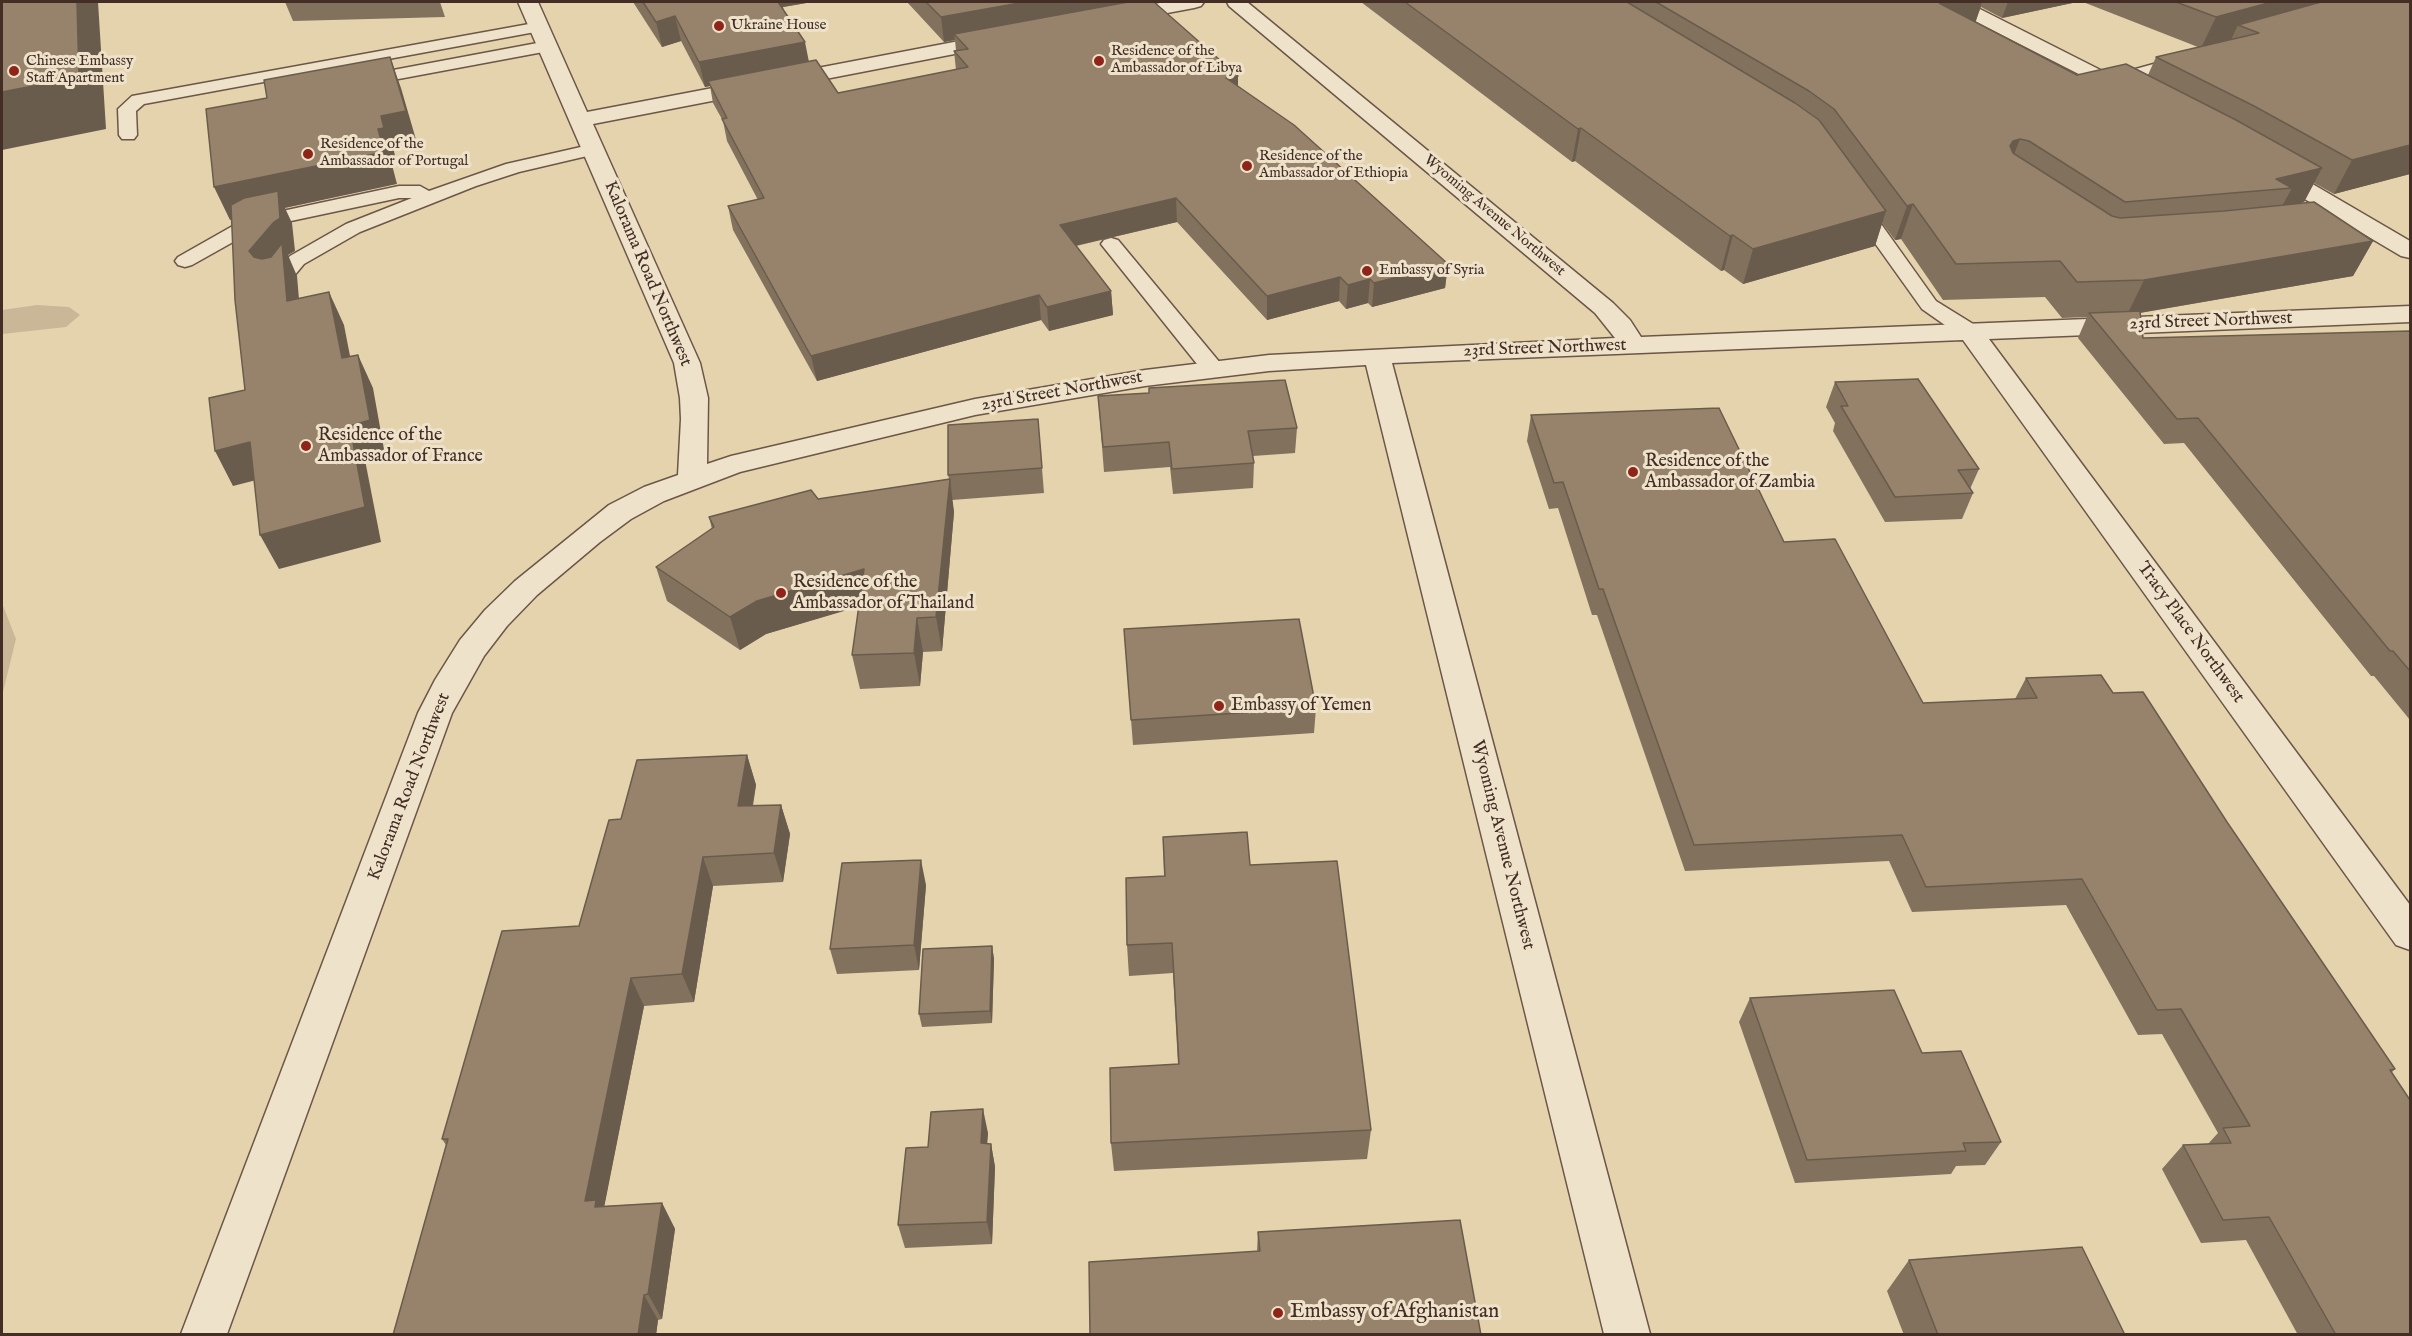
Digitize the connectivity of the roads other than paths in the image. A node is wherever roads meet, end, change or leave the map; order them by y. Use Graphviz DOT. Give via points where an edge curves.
graph roads {
  1 [pos="528,2"];
  2 [pos="1194,2"];
  3 [pos="1236,2"];
  4 [pos="1952,2"];
  5 [pos="1101,20"];
  6 [pos="544,36"];
  7 [pos="1020,36"];
  8 [pos="2202,56"];
  9 [pos="2109,82"];
  10 [pos="340,85"];
  11 [pos="2150,103"];
  12 [pos="582,120"];
  13 [pos="128,135"];
  14 [pos="594,149"];
  15 [pos="2259,162"];
  16 [pos="1846,188"];
  17 [pos="448,190"];
  18 [pos="2360,221"];
  19 [pos="2325,225"];
  20 [pos="1111,244"];
  21 [pos="2410,251"];
  22 [pos="185,261"];
  23 [pos="277,284"];
  24 [pos="2410,314"];
  25 [pos="1970,332"];
  26 [pos="1633,346"];
  27 [pos="1377,356"];
  28 [pos="1213,369"];
  29 [pos="692,478"];
  30 [pos="2410,934"];
  31 [pos="204,1335"];
  32 [pos="1627,1335"];
  1 -- 6 [label="street, Kalorama Road Northwest"];
  2 -- 5 [label="street"];
  3 -- 26 [label="street, Wyoming Avenue Northwest" via="1604,308"];
  4 -- 9 [label="street"];
  6 -- 10 [label="lane"];
  6 -- 12 [label="street, Kalorama Road Northwest"];
  6 -- 13 [label="lane" via="138,100 127,109"];
  7 -- 12 [label="street"];
  8 -- 9 [label="lane"];
  9 -- 11 [label="street"];
  12 -- 14 [label="street, Kalorama Road Northwest"];
  14 -- 17 [label="lane" via="513,168"];
  14 -- 29 [label="street, Kalorama Road Northwest" via="687,363 695,409"];
  15 -- 18 [label="street"];
  16 -- 25 [label="lane" via="1929,305"];
  17 -- 22 [label="lane" via="399,192 252,223"];
  17 -- 23 [label="lane" via="353,228 297,260"];
  18 -- 19 [label="lane"];
  18 -- 21 [label="street"];
  20 -- 28 [label="lane"];
  24 -- 25 [label="street, 23rd Street Northwest"];
  25 -- 26 [label="street, 23rd Street Northwest"];
  25 -- 30 [label="street, Tracy Place Northwest"];
  26 -- 27 [label="street, 23rd Street Northwest"];
  27 -- 28 [label="street, 23rd Street Northwest"];
  27 -- 32 [label="street, Wyoming Avenue Northwest"];
  28 -- 29 [label="street, 23rd Street Northwest" via="975,407 731,465"];
  29 -- 31 [label="street, Kalorama Road Northwest" via="620,512 557,560 496,618 452,680 435,713"];
}
